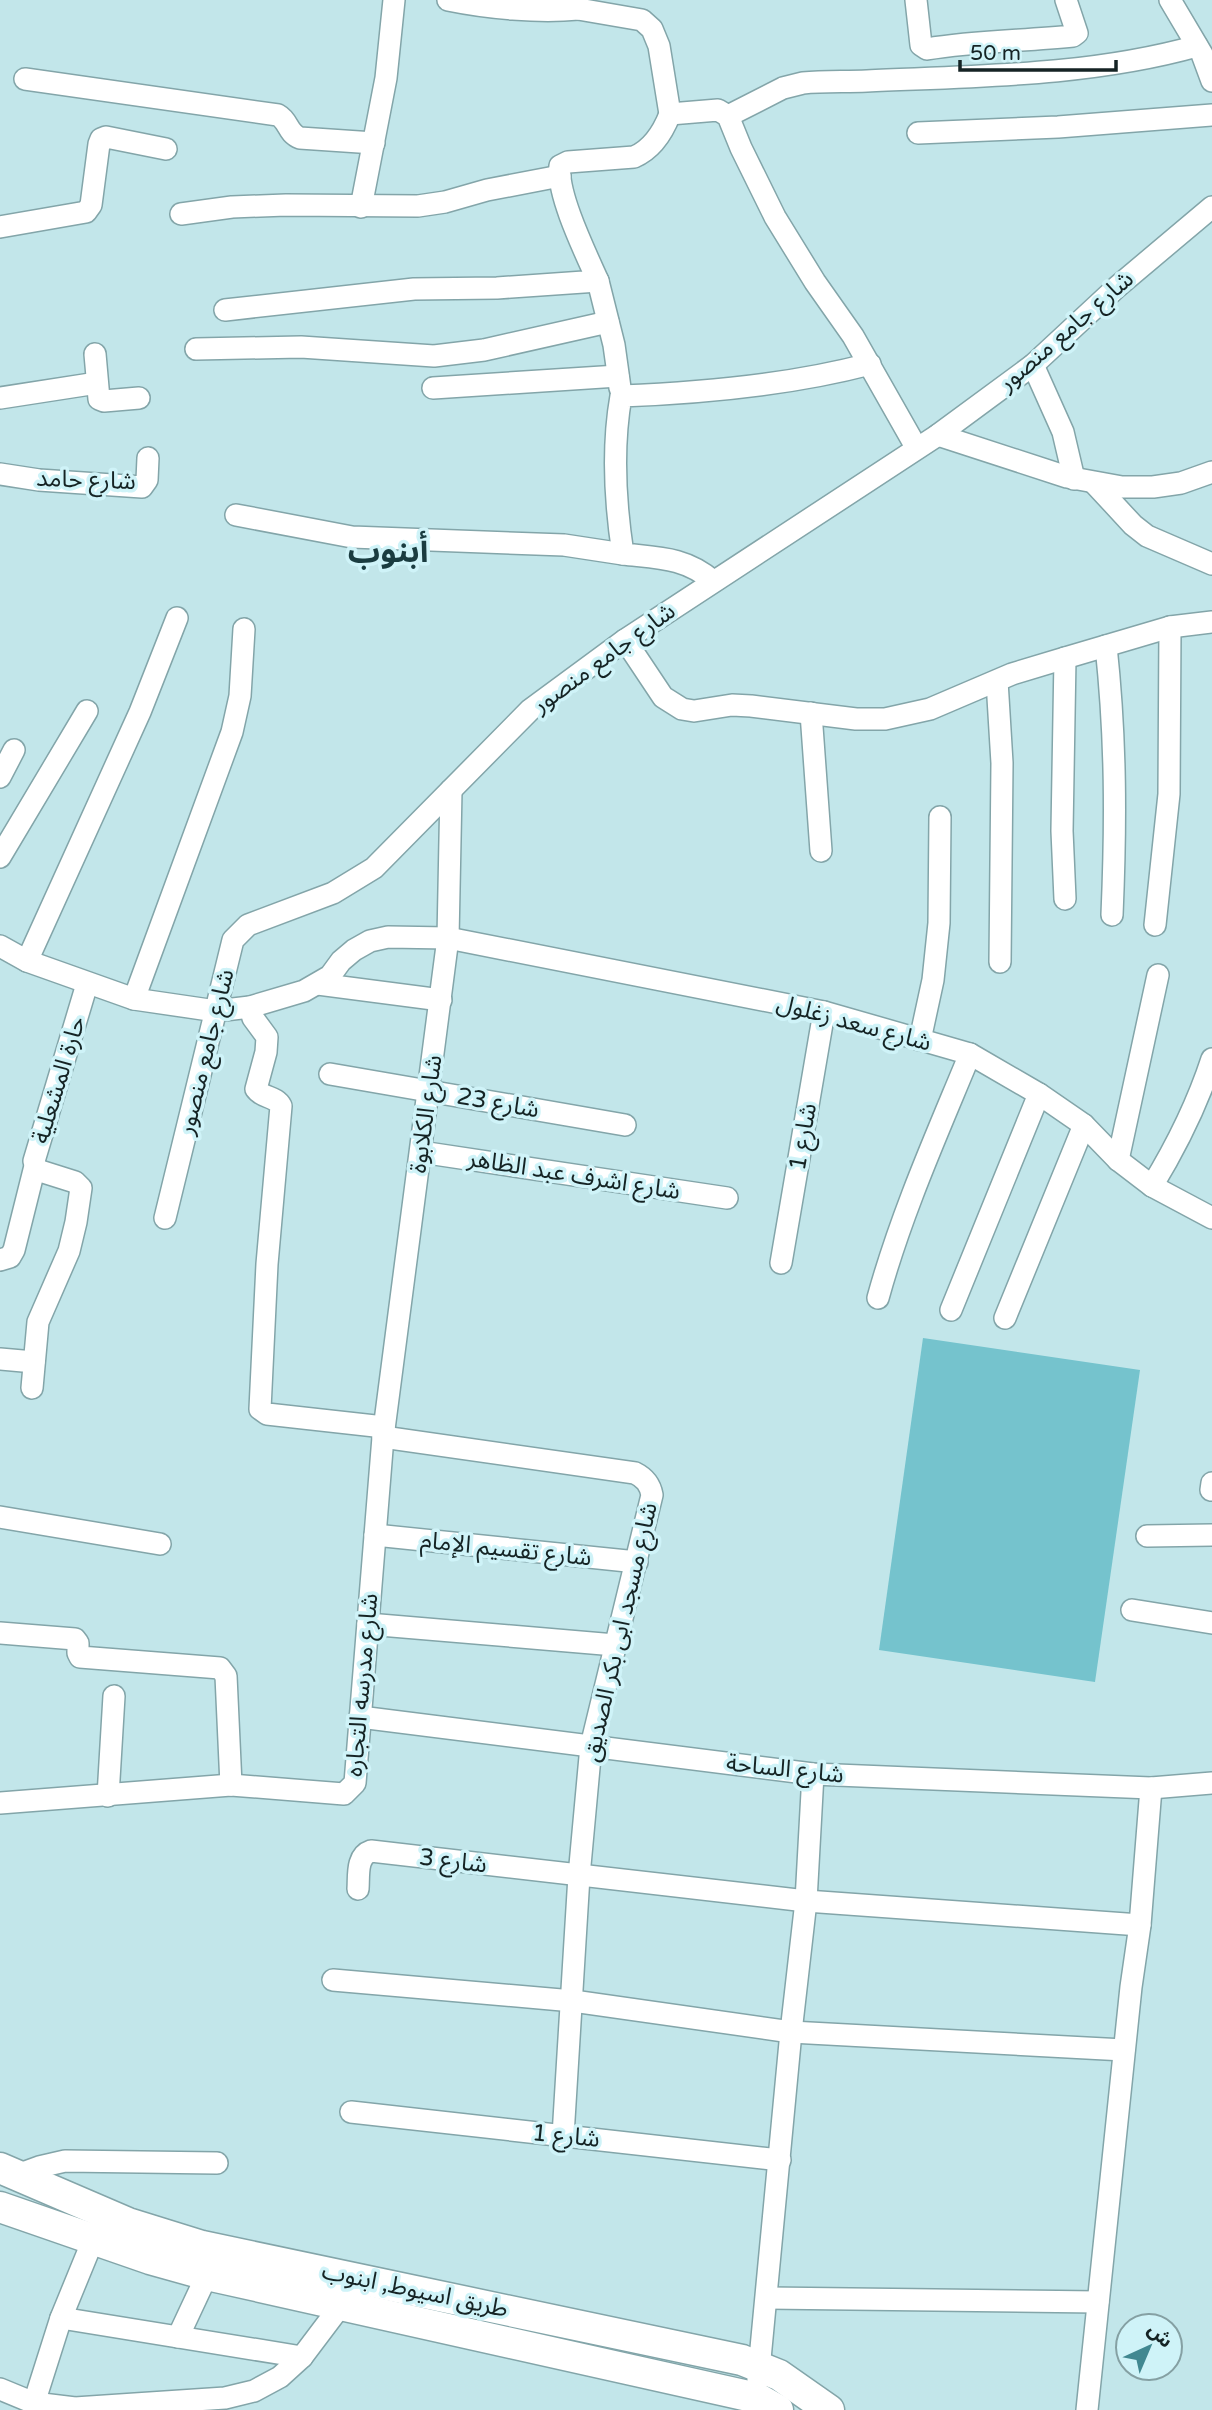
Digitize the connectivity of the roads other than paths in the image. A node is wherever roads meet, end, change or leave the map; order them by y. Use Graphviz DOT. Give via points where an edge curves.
graph roads {
  1 [pos="394,0"];
  2 [pos="448,0"];
  3 [pos="916,0"];
  4 [pos="1066,0"];
  5 [pos="1170,0"];
  6 [pos="578,4"];
  7 [pos="1197,46"];
  8 [pos="25,79"];
  9 [pos="1212,81"];
  10 [pos="670,114"];
  11 [pos="1212,115"];
  12 [pos="728,116"];
  13 [pos="918,133"];
  14 [pos="374,143"];
  15 [pos="166,149"];
  16 [pos="560,176"];
  17 [pos="361,207"];
  18 [pos="1212,207"];
  19 [pos="181,214"];
  20 [pos="0,227"];
  21 [pos="598,281"];
  22 [pos="225,310"];
  23 [pos="608,322"];
  24 [pos="196,349"];
  25 [pos="95,354"];
  26 [pos="870,365"];
  27 [pos="1032,365"];
  28 [pos="97,383"];
  29 [pos="620,386"];
  30 [pos="433,388"];
  31 [pos="0,398"];
  32 [pos="139,398"];
  33 [pos="938,435"];
  34 [pos="916,447"];
  35 [pos="148,458"];
  36 [pos="1212,472"];
  37 [pos="0,474"];
  38 [pos="1074,479"];
  39 [pos="1095,484"];
  40 [pos="236,515"];
  41 [pos="623,554"];
  42 [pos="1212,564"];
  43 [pos="713,581"];
  44 [pos="177,618"];
  45 [pos="1212,622"];
  46 [pos="1170,627"];
  47 [pos="244,629"];
  48 [pos="625,640"];
  49 [pos="1106,646"];
  50 [pos="1065,658"];
  51 [pos="997,681"];
  52 [pos="87,711"];
  53 [pos="811,713"];
  54 [pos="14,750"];
  55 [pos="0,777"];
  56 [pos="451,790"];
  57 [pos="940,817"];
  58 [pos="821,852"];
  59 [pos="0,857"];
  60 [pos="1065,899"];
  61 [pos="1112,915"];
  62 [pos="1155,925"];
  63 [pos="449,938"];
  64 [pos="0,946"];
  65 [pos="27,961"];
  66 [pos="1000,962"];
  67 [pos="1158,975"];
  68 [pos="88,984"];
  69 [pos="318,984"];
  70 [pos="134,999"];
  71 [pos="441,1000"];
  72 [pos="250,1007"];
  73 [pos="216,1011"];
  74 [pos="824,1012"];
  75 [pos="920,1040"];
  76 [pos="970,1054"];
  77 [pos="1212,1059"];
  78 [pos="330,1074"];
  79 [pos="429,1091"];
  80 [pos="1040,1094"];
  81 [pos="625,1125"];
  82 [pos="1084,1125"];
  83 [pos="421,1152"];
  84 [pos="1118,1160"];
  85 [pos="35,1166"];
  86 [pos="1152,1186"];
  87 [pos="727,1198"];
  88 [pos="165,1218"];
  89 [pos="1212,1218"];
  90 [pos="0,1260"];
  91 [pos="781,1263"];
  92 [pos="878,1298"];
  93 [pos="951,1310"];
  94 [pos="1005,1318"];
  95 [pos="0,1359"];
  96 [pos="34,1362"];
  97 [pos="32,1388"];
  98 [pos="384,1432"];
  99 [pos="0,1517"];
  100 [pos="375,1535"];
  101 [pos="1212,1535"];
  102 [pos="1147,1536"];
  103 [pos="160,1544"];
  104 [pos="637,1562"];
  105 [pos="1132,1611"];
  106 [pos="1212,1623"];
  107 [pos="368,1624"];
  108 [pos="0,1633"];
  109 [pos="615,1645"];
  110 [pos="114,1696"];
  111 [pos="360,1717"];
  112 [pos="591,1746"];
  113 [pos="813,1774"];
  114 [pos="1212,1783"];
  115 [pos="231,1785"];
  116 [pos="1151,1788"];
  117 [pos="108,1796"];
  118 [pos="0,1803"];
  119 [pos="579,1876"];
  120 [pos="358,1889"];
  121 [pos="806,1901"];
  122 [pos="1140,1925"];
  123 [pos="332,1980"];
  124 [pos="573,2001"];
  125 [pos="792,2032"];
  126 [pos="1124,2050"];
  127 [pos="351,2112"];
  128 [pos="563,2136"];
  129 [pos="780,2160"];
  130 [pos="218,2163"];
  131 [pos="9,2171"];
  132 [pos="0,2207"];
  133 [pos="93,2240"];
  134 [pos="207,2275"];
  135 [pos="345,2290"];
  136 [pos="766,2298"];
  137 [pos="1098,2302"];
  138 [pos="61,2318"];
  139 [pos="178,2337"];
  140 [pos="302,2357"];
  141 [pos="759,2366"];
  142 [pos="0,2389"];
  143 [pos="34,2403"];
  144 [pos="763,2406"];
  145 [pos="829,2410"];
  146 [pos="1087,2410"];
  1 -- 14 [label="street"];
  2 -- 6 [label="street" via="543,10"];
  3 -- 4 [label="street" via="920,45 927,49 1073,36 1077,33"];
  5 -- 7 [label="street"];
  6 -- 10 [label="street" via="648,23 659,46"];
  7 -- 9 [label="street"];
  7 -- 12 [label="street" via="1162,56 1042,72 803,83"];
  8 -- 14 [label="street" via="278,115 296,137"];
  10 -- 12 [label="street" via="718,110"];
  10 -- 16 [label="street" via="660,135 641,154 568,162 560,166"];
  11 -- 13 [label="street"];
  12 -- 26 [label="street" via="775,216"];
  14 -- 17 [label="street"];
  15 -- 20 [label="street" via="106,136 99,144 92,205 86,212"];
  16 -- 17 [label="street" via="446,202"];
  16 -- 21 [label="street"];
  17 -- 19 [label="street" via="232,207"];
  18 -- 27 [label="street, شارع جامع منصور"];
  21 -- 22 [label="street" via="414,289"];
  21 -- 23 [label="street"];
  23 -- 24 [label="street" via="484,350 434,356 301,347"];
  23 -- 29 [label="street"];
  25 -- 28 [label="street"];
  26 -- 29 [label="street" via="719,389"];
  26 -- 34 [label="street"];
  27 -- 33 [label="street, شارع جامع منصور"];
  27 -- 38 [label="street" via="1063,432"];
  28 -- 31 [label="street"];
  28 -- 32 [label="street" via="101,401"];
  29 -- 30 [label="street"];
  29 -- 41 [label="street" via="616,470"];
  33 -- 34 [label="street, شارع جامع منصور"];
  33 -- 38 [label="street"];
  34 -- 43 [label="street, شارع جامع منصور"];
  35 -- 37 [label="street, شارع حامد" via="142,487"];
  36 -- 39 [label="street" via="1153,487"];
  38 -- 39 [label="street"];
  39 -- 42 [label="street" via="1147,536"];
  40 -- 41 [label="street" via="352,537 553,544"];
  41 -- 43 [label="street" via="683,562"];
  43 -- 48 [label="street, شارع جامع منصور"];
  44 -- 65 [label="street" via="140,712"];
  45 -- 46 [label="street"];
  46 -- 49 [label="street"];
  46 -- 62 [label="street" via="1167,826"];
  47 -- 70 [label="street" via="240,696 232,732"];
  48 -- 53 [label="street" via="663,697 682,709 732,705"];
  48 -- 56 [label="street, شارع جامع منصور" via="530,710"];
  49 -- 50 [label="street"];
  49 -- 61 [label="street" via="1116,782"];
  50 -- 51 [label="street"];
  50 -- 60 [label="street"];
  51 -- 53 [label="street" via="930,709 886,719"];
  51 -- 66 [label="street" via="1002,763"];
  52 -- 59 [label="street"];
  53 -- 58 [label="street"];
  54 -- 55 [label="street"];
  56 -- 63 [label="street, شارع الكلابوة"];
  56 -- 73 [label="street, شارع جامع منصور" via="361,877 248,925 237,934"];
  57 -- 75 [label="street" via="937,946"];
  63 -- 69 [label="street, شارع سعد زغلول" via="370,941"];
  63 -- 71 [label="street, شارع الكلابوة"];
  63 -- 74 [label="street, شارع سعد زغلول"];
  64 -- 65 [label="street"];
  65 -- 68 [label="street"];
  67 -- 84 [label="street"];
  68 -- 70 [label="street"];
  68 -- 85 [label="street, حارة المشعلية"];
  69 -- 71 [label="street"];
  69 -- 72 [label="street"];
  70 -- 73 [label="street"];
  71 -- 79 [label="street, شارع الكلابوة"];
  72 -- 73 [label="street"];
  72 -- 98 [label="street" via="267,1037 256,1088 281,1106 260,1409 267,1414"];
  73 -- 88 [label="street, شارع جامع منصور"];
  74 -- 75 [label="street, شارع سعد زغلول"];
  74 -- 91 [label="street, شارع 1"];
  75 -- 76 [label="street, شارع سعد زغلول"];
  76 -- 80 [label="street, شارع سعد زغلول"];
  76 -- 92 [label="street" via="911,1196"];
  77 -- 86 [label="street" via="1193,1112"];
  78 -- 79 [label="street, شارع 23"];
  79 -- 81 [label="street, شارع 23"];
  79 -- 83 [label="street, شارع الكلابوة"];
  80 -- 82 [label="street, شارع سعد زغلول"];
  80 -- 93 [label="street"];
  82 -- 84 [label="street, شارع سعد زغلول"];
  82 -- 94 [label="street"];
  83 -- 87 [label="street, شارع اشرف عبد الظاهر"];
  83 -- 98 [label="street, شارع الكلابوة"];
  84 -- 86 [label="street, شارع سعد زغلول"];
  85 -- 90 [label="street" via="14,1250"];
  85 -- 96 [label="street, حارة المشعلية" via="81,1188 69,1251 38,1322"];
  86 -- 89 [label="street, شارع سعد زغلول"];
  95 -- 96 [label="street"];
  96 -- 97 [label="street, حارة المشعلية"];
  98 -- 100 [label="street, شارع مدرسه التجاره"];
  98 -- 104 [label="street, شارع مسجد ابى بكر الصديق" via="645,1478 653,1495"];
  99 -- 103 [label="street"];
  100 -- 104 [label="street, شارع تقسيم الإمام"];
  100 -- 107 [label="street, شارع مدرسه التجاره"];
  101 -- 102 [label="street"];
  104 -- 109 [label="street, شارع مسجد ابى بكر الصديق"];
  105 -- 106 [label="street"];
  107 -- 109 [label="street"];
  107 -- 111 [label="street, شارع مدرسه التجاره"];
  108 -- 115 [label="street" via="75,1639 80,1657 220,1668 226,1676"];
  109 -- 112 [label="street, شارع مسجد ابى بكر الصديق"];
  110 -- 117 [label="street"];
  111 -- 112 [label="street, شارع الساحة"];
  111 -- 115 [label="street, شارع مدرسه التجاره" via="355,1783 344,1794"];
  112 -- 113 [label="street, شارع الساحة"];
  112 -- 119 [label="street, شارع مسجد ابى بكر الصديق"];
  113 -- 116 [label="street, شارع الساحة"];
  113 -- 121 [label="street"];
  114 -- 116 [label="street, شارع الساحة"];
  115 -- 117 [label="street, شارع مدرسه التجاره"];
  116 -- 122 [label="street"];
  117 -- 118 [label="street, شارع مدرسه التجاره"];
  119 -- 120 [label="street, شارع 3" via="371,1851 361,1859"];
  119 -- 121 [label="street, شارع 3"];
  119 -- 124 [label="street, شارع مسجد ابى بكر الصديق"];
  121 -- 122 [label="street, شارع 3"];
  121 -- 125 [label="street"];
  122 -- 126 [label="street"];
  123 -- 124 [label="street"];
  124 -- 125 [label="street"];
  124 -- 128 [label="street, شارع مسجد ابى بكر الصديق"];
  125 -- 126 [label="street"];
  125 -- 129 [label="street"];
  126 -- 137 [label="street"];
  127 -- 128 [label="street, شارع 1"];
  128 -- 129 [label="street, شارع 1"];
  129 -- 136 [label="street"];
  130 -- 131 [label="street" via="65,2161"];
  131 -- 135 [label="main road, طريق اسيوط, ابنوب" via="128,2223"];
  132 -- 133 [label="main road, طريق اسيوط, ابنوب"];
  133 -- 134 [label="main road, طريق اسيوط, ابنوب"];
  133 -- 138 [label="street"];
  134 -- 135 [label="main road, طريق اسيوط, ابنوب"];
  134 -- 139 [label="street"];
  135 -- 140 [label="street"];
  135 -- 141 [label="main road, طريق اسيوط, ابنوب"];
  135 -- 144 [label="main road, طريق اسيوط, ابنوب"];
  136 -- 137 [label="street"];
  136 -- 141 [label="street"];
  137 -- 146 [label="street"];
  138 -- 139 [label="street"];
  138 -- 143 [label="street"];
  139 -- 140 [label="street"];
  140 -- 143 [label="street" via="280,2377 254,2391 225,2398 75,2409"];
  141 -- 144 [label="street"];
  141 -- 145 [label="main road, طريق اسيوط, ابنوب"];
  142 -- 143 [label="street"];
}
